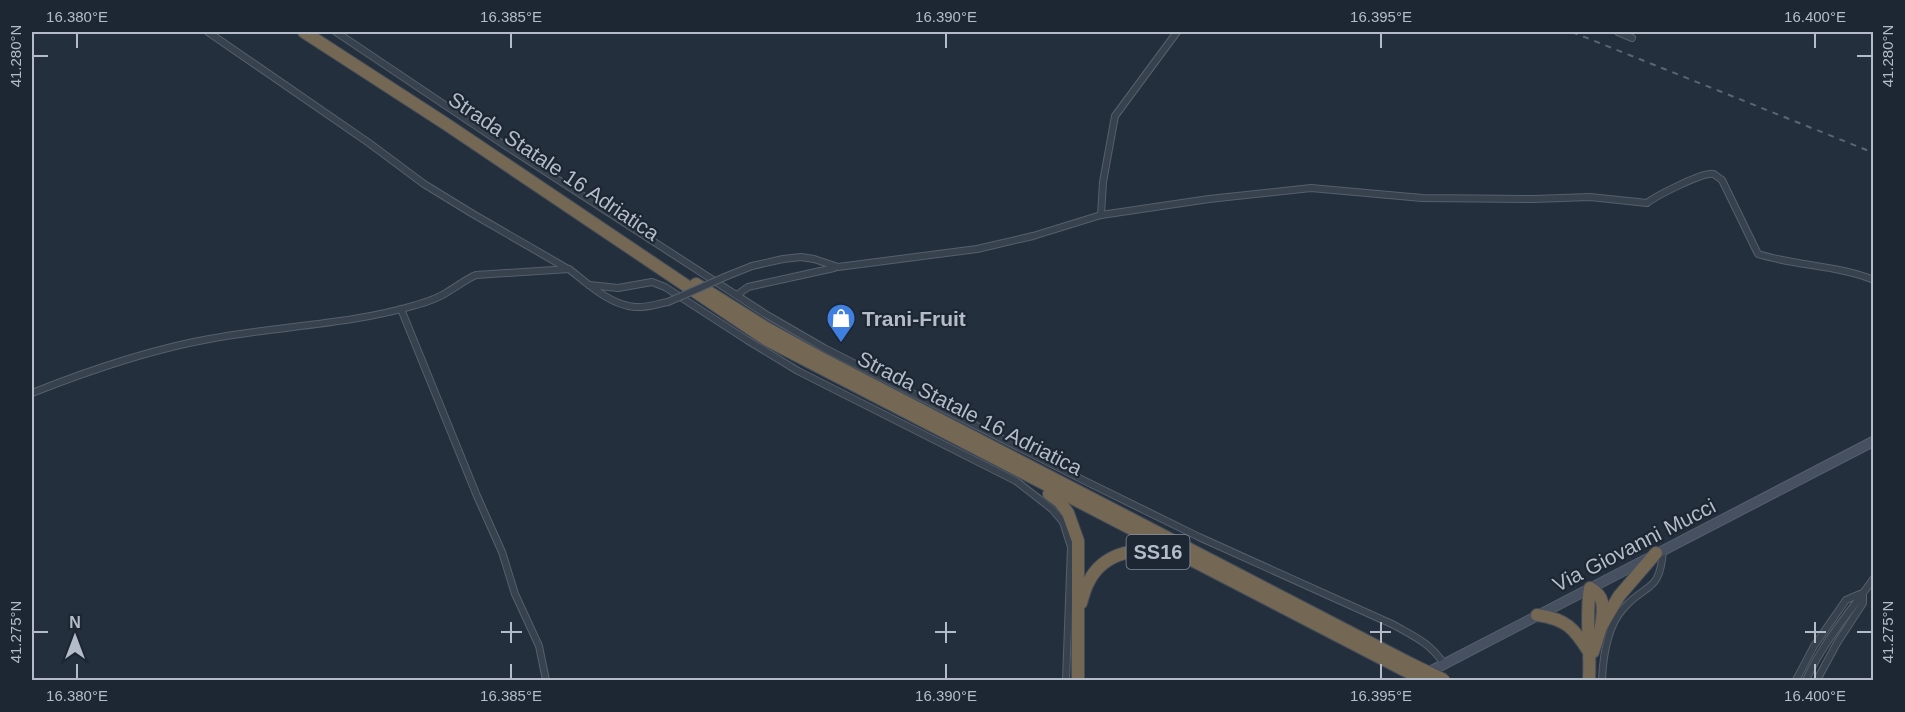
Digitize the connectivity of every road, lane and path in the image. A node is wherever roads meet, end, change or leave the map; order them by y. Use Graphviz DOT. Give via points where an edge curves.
graph roads {
  1 [pos="208,32"];
  2 [pos="304,32"];
  3 [pos="315,32"];
  4 [pos="336,32"];
  5 [pos="1177,32"];
  6 [pos="1618,32"];
  7 [pos="1632,38"];
  8 [pos="1101,215"];
  9 [pos="838,267"];
  10 [pos="569,269"];
  11 [pos="1874,280"];
  12 [pos="590,285"];
  13 [pos="736,295"];
  14 [pos="401,309"];
  15 [pos="32,393"];
  16 [pos="1874,441"];
  17 [pos="1007,466"];
  18 [pos="1660,552"];
  19 [pos="1874,578"];
  20 [pos="1590,588"];
  21 [pos="1863,592"];
  22 [pos="1263,597"];
  23 [pos="1077,613"];
  24 [pos="1537,615"];
  25 [pos="1601,627"];
  26 [pos="1590,658"];
  27 [pos="1444,664"];
  28 [pos="1407,667"];
  29 [pos="546,681"];
  30 [pos="1066,681"];
  31 [pos="1078,681"];
  32 [pos="1412,681"];
  33 [pos="1424,681"];
  34 [pos="1443,681"];
  35 [pos="1589,681"];
  36 [pos="1602,681"];
  37 [pos="1796,681"];
  38 [pos="1806,681"];
  39 [pos="1817,681"];
  1 -- 10 [label="street" via="424,184"];
  2 -- 17 [label="highway, Strada Statale 16 Adriatica / SS16" via="767,340"];
  3 -- 28 [label="highway, Strada Statale 16 Adriatica / SS16" via="768,329"];
  4 -- 13 [label="street"];
  5 -- 8 [label="street" via="1115,116"];
  6 -- 7 [label="street"];
  8 -- 9 [label="street" via="977,249"];
  8 -- 11 [label="street" via="1311,188 1422,198 1590,196 1647,203 1692,179 1715,174 1722,180 1758,254"];
  9 -- 12 [label="street, bridge" via="801,257 783,259 752,266 668,302 636,308 606,297"];
  9 -- 13 [label="street" via="748,287"];
  10 -- 12 [label="street"];
  10 -- 14 [label="street" via="476,275 434,299"];
  12 -- 30 [label="street" via="618,288 652,282 665,287 798,371 1016,481 1052,509 1063,522 1071,548"];
  13 -- 27 [label="street" via="824,348 1081,479 1394,625 1435,650"];
  14 -- 15 [label="street" via="160,348"];
  14 -- 29 [label="street" via="539,646"];
  16 -- 18 [label="main road, Via Giovanni Mucci"];
  17 -- 22 [label="highway, Strada Statale 16 Adriatica / SS16"];
  17 -- 23 [label="highway, SS16" via="1060,502 1068,513 1078,541"];
  18 -- 20 [label="main road, Via Giovanni Mucci"];
  18 -- 25 [label="highway" via="1619,596"];
  18 -- 36 [label="street" via="1655,583 1621,610 1614,624"];
  19 -- 21 [label="street"];
  20 -- 24 [label="main road, Via Giovanni Mucci"];
  20 -- 25 [label="highway" via="1604,605"];
  20 -- 26 [label="highway"];
  21 -- 37 [label="street" via="1846,600 1814,646"];
  21 -- 38 [label="street" via="1834,630"];
  21 -- 39 [label="street" via="1863,603"];
  22 -- 23 [label="highway, SS16" via="1228,585 1172,557 1141,550 1125,552 1099,569 1089,579"];
  22 -- 28 [label="highway, Strada Statale 16 Adriatica / SS16"];
  23 -- 31 [label="highway, SS16"];
  24 -- 26 [label="highway" via="1555,617 1567,624"];
  24 -- 27 [label="main road, Via Giovanni Mucci"];
  25 -- 26 [label="highway"];
  26 -- 35 [label="highway"];
  27 -- 32 [label="main road, Via Giovanni Mucci"];
  28 -- 33 [label="highway, Strada Statale 16 Adriatica / SS16, bridge"];
  28 -- 34 [label="highway, Strada Statale 16 Adriatica / SS16, bridge"];
}
